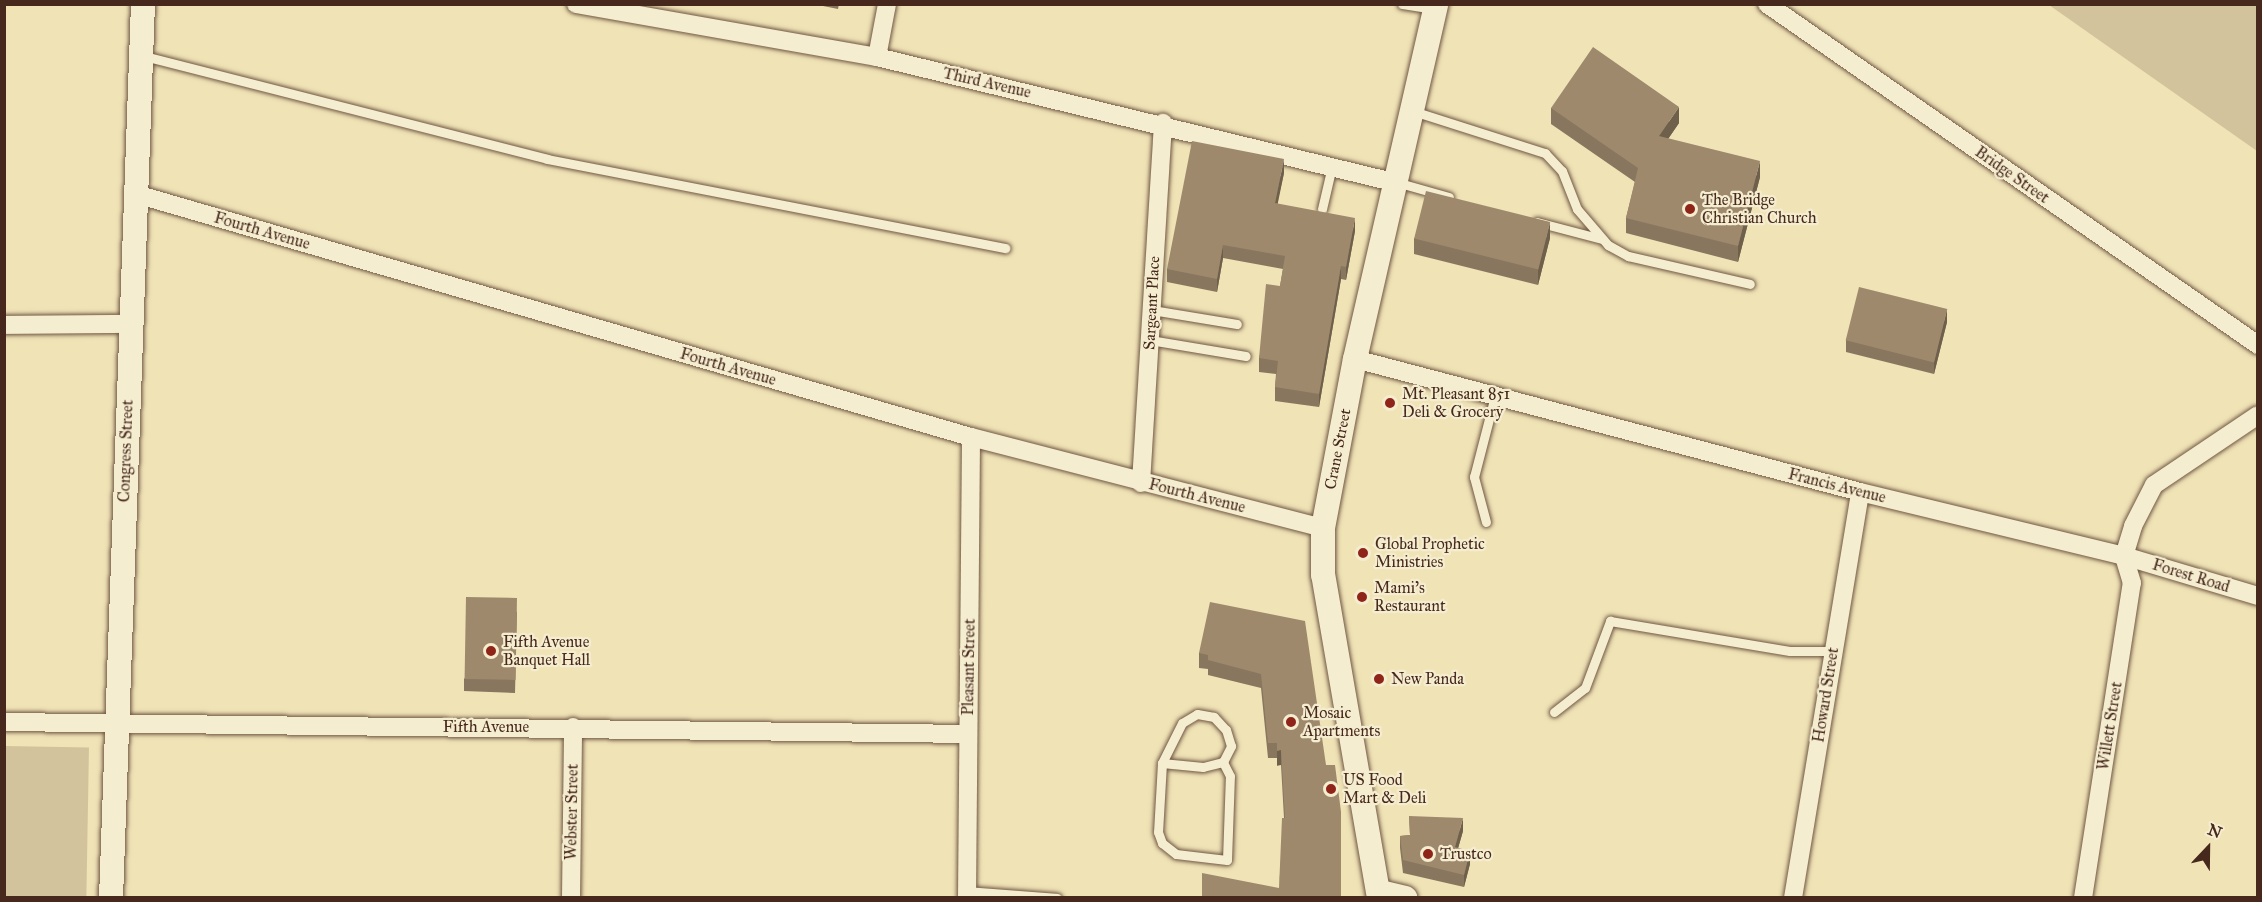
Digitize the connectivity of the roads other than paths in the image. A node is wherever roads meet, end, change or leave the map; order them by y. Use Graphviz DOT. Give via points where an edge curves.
graph roads {
  1 [pos="143,4"];
  2 [pos="576,4"];
  3 [pos="887,4"];
  4 [pos="1402,4"];
  5 [pos="1767,4"];
  6 [pos="1435,7"];
  7 [pos="141,56"];
  8 [pos="877,57"];
  9 [pos="1410,110"];
  10 [pos="1163,123"];
  11 [pos="1332,166"];
  12 [pos="1394,182"];
  13 [pos="136,194"];
  14 [pos="1459,200"];
  15 [pos="1322,210"];
  16 [pos="1526,218"];
  17 [pos="1604,240"];
  18 [pos="1005,248"];
  19 [pos="1750,284"];
  20 [pos="1152,310"];
  21 [pos="131,324"];
  22 [pos="1238,324"];
  23 [pos="4,325"];
  24 [pos="1150,340"];
  25 [pos="2258,345"];
  26 [pos="1246,356"];
  27 [pos="1355,359"];
  28 [pos="1495,396"];
  29 [pos="2258,415"];
  30 [pos="971,438"];
  31 [pos="1141,483"];
  32 [pos="1860,492"];
  33 [pos="1486,522"];
  34 [pos="1323,528"];
  35 [pos="2124,556"];
  36 [pos="2258,596"];
  37 [pos="1834,651"];
  38 [pos="1554,712"];
  39 [pos="4,722"];
  40 [pos="117,725"];
  41 [pos="573,727"];
  42 [pos="968,734"];
  43 [pos="1223,762"];
  44 [pos="1162,763"];
  45 [pos="967,894"];
  46 [pos="1380,896"];
  47 [pos="111,897"];
  48 [pos="571,897"];
  49 [pos="1057,897"];
  50 [pos="1405,897"];
  51 [pos="1793,897"];
  52 [pos="2083,897"];
  1 -- 7 [label="street, Congress Street"];
  2 -- 8 [label="street, Third Avenue"];
  3 -- 8 [label="street"];
  4 -- 6 [label="lane"];
  5 -- 25 [label="street, Bridge Street"];
  6 -- 9 [label="street, Crane Street"];
  7 -- 13 [label="street, Congress Street"];
  7 -- 18 [label="lane" via="547,159"];
  8 -- 10 [label="street, Third Avenue"];
  9 -- 12 [label="street, Crane Street"];
  9 -- 17 [label="lane" via="1545,153 1562,171 1577,209"];
  10 -- 11 [label="street, Third Avenue"];
  10 -- 20 [label="street, Sargeant Place"];
  11 -- 12 [label="street, Third Avenue"];
  11 -- 15 [label="lane"];
  12 -- 14 [label="lane"];
  12 -- 27 [label="street, Crane Street"];
  13 -- 21 [label="street, Congress Street"];
  13 -- 30 [label="street, Fourth Avenue"];
  16 -- 17 [label="lane"];
  17 -- 19 [label="lane" via="1628,256"];
  20 -- 22 [label="lane"];
  20 -- 24 [label="street, Sargeant Place"];
  21 -- 23 [label="street"];
  21 -- 40 [label="street, Congress Street"];
  24 -- 26 [label="lane"];
  24 -- 31 [label="street, Sargeant Place"];
  27 -- 28 [label="street, Francis Avenue"];
  27 -- 34 [label="street, Crane Street"];
  28 -- 32 [label="street, Francis Avenue"];
  28 -- 33 [label="lane" via="1474,477"];
  29 -- 35 [label="street" via="2154,485 2133,526"];
  30 -- 31 [label="street, Fourth Avenue"];
  30 -- 42 [label="street, Pleasant Street"];
  31 -- 34 [label="street, Fourth Avenue"];
  32 -- 35 [label="street, Francis Avenue"];
  32 -- 37 [label="street, Howard Street"];
  34 -- 46 [label="street, Crane Street" via="1323,575"];
  35 -- 36 [label="street, Forest Road"];
  35 -- 52 [label="street, Willett Street" via="2132,583"];
  37 -- 38 [label="lane" via="1790,651 1610,621 1585,688"];
  37 -- 51 [label="street, Howard Street"];
  39 -- 40 [label="street, Fifth Avenue"];
  40 -- 41 [label="street, Fifth Avenue"];
  40 -- 47 [label="street, Congress Street"];
  41 -- 42 [label="street, Fifth Avenue"];
  41 -- 48 [label="street, Webster Street"];
  42 -- 45 [label="street, Pleasant Street"];
  43 -- 44 [label="lane" via="1203,767"];
  43 -- 44 [label="lane" via="1231,746 1226,730 1214,717 1197,714 1182,723"];
  43 -- 44 [label="lane" via="1230,776 1227,860 1176,854 1162,843 1158,832"];
  45 -- 49 [label="lane"];
  46 -- 50 [label="street"];
}
